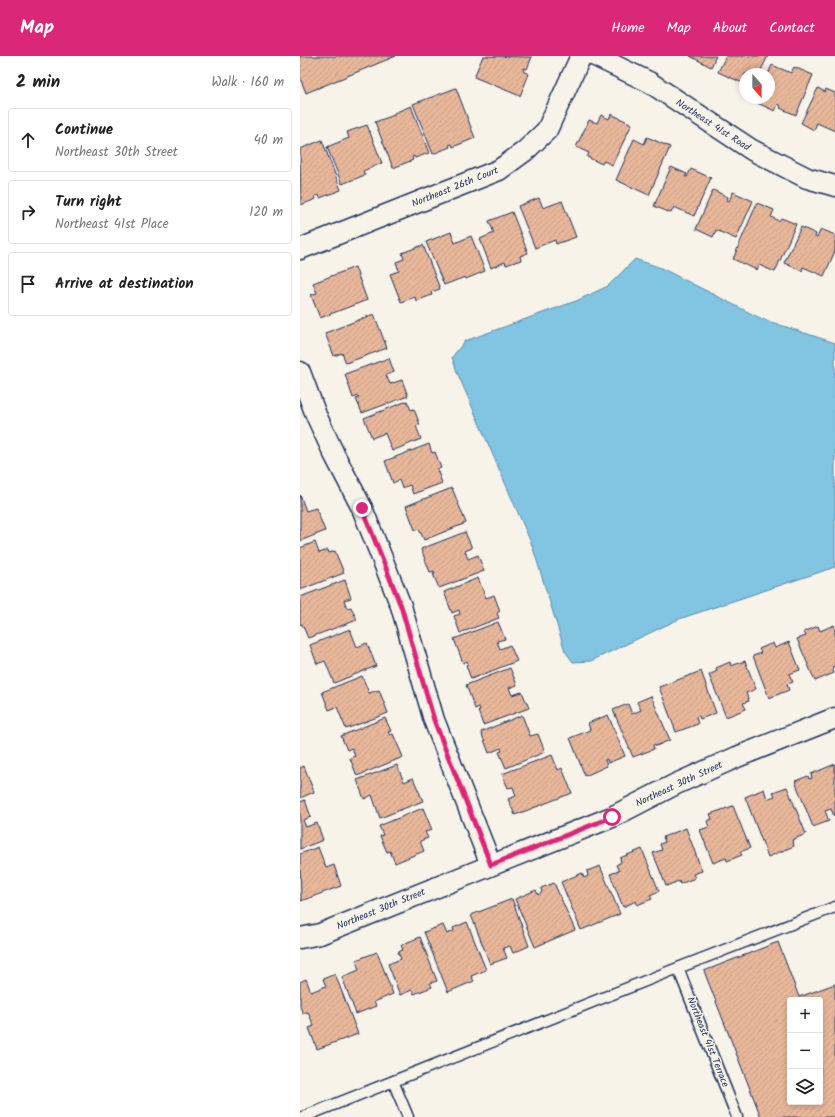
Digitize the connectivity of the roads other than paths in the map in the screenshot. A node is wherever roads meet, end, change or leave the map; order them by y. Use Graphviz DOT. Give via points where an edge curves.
graph roads {
  1 [pos="581,56"];
  2 [pos="595,56"];
  3 [pos="835,186"];
  4 [pos="300,249"];
  5 [pos="300,372"];
  6 [pos="835,718"];
  7 [pos="491,865"];
  8 [pos="835,907"];
  9 [pos="300,938"];
  10 [pos="678,968"];
  11 [pos="393,1081"];
  12 [pos="303,1117"];
  13 [pos="408,1117"];
  14 [pos="737,1117"];
  1 -- 4 [label="street, Northeast 26th Court" via="547,130 525,151 498,170"];
  2 -- 3 [label="street, Northeast 41st Road" via="649,82 752,150 807,178"];
  5 -- 7 [label="street" via="331,448 362,508 401,606 434,720"];
  6 -- 7 [label="street, Northeast 30th Street" via="676,784 612,817"];
  7 -- 9 [label="street, Northeast 30th Street" via="320,934"];
  8 -- 10 [label="lane"];
  10 -- 11 [label="lane"];
  10 -- 14 [label="lane, Northeast 41st Terrace"];
  11 -- 12 [label="lane"];
  11 -- 13 [label="lane"];
}
